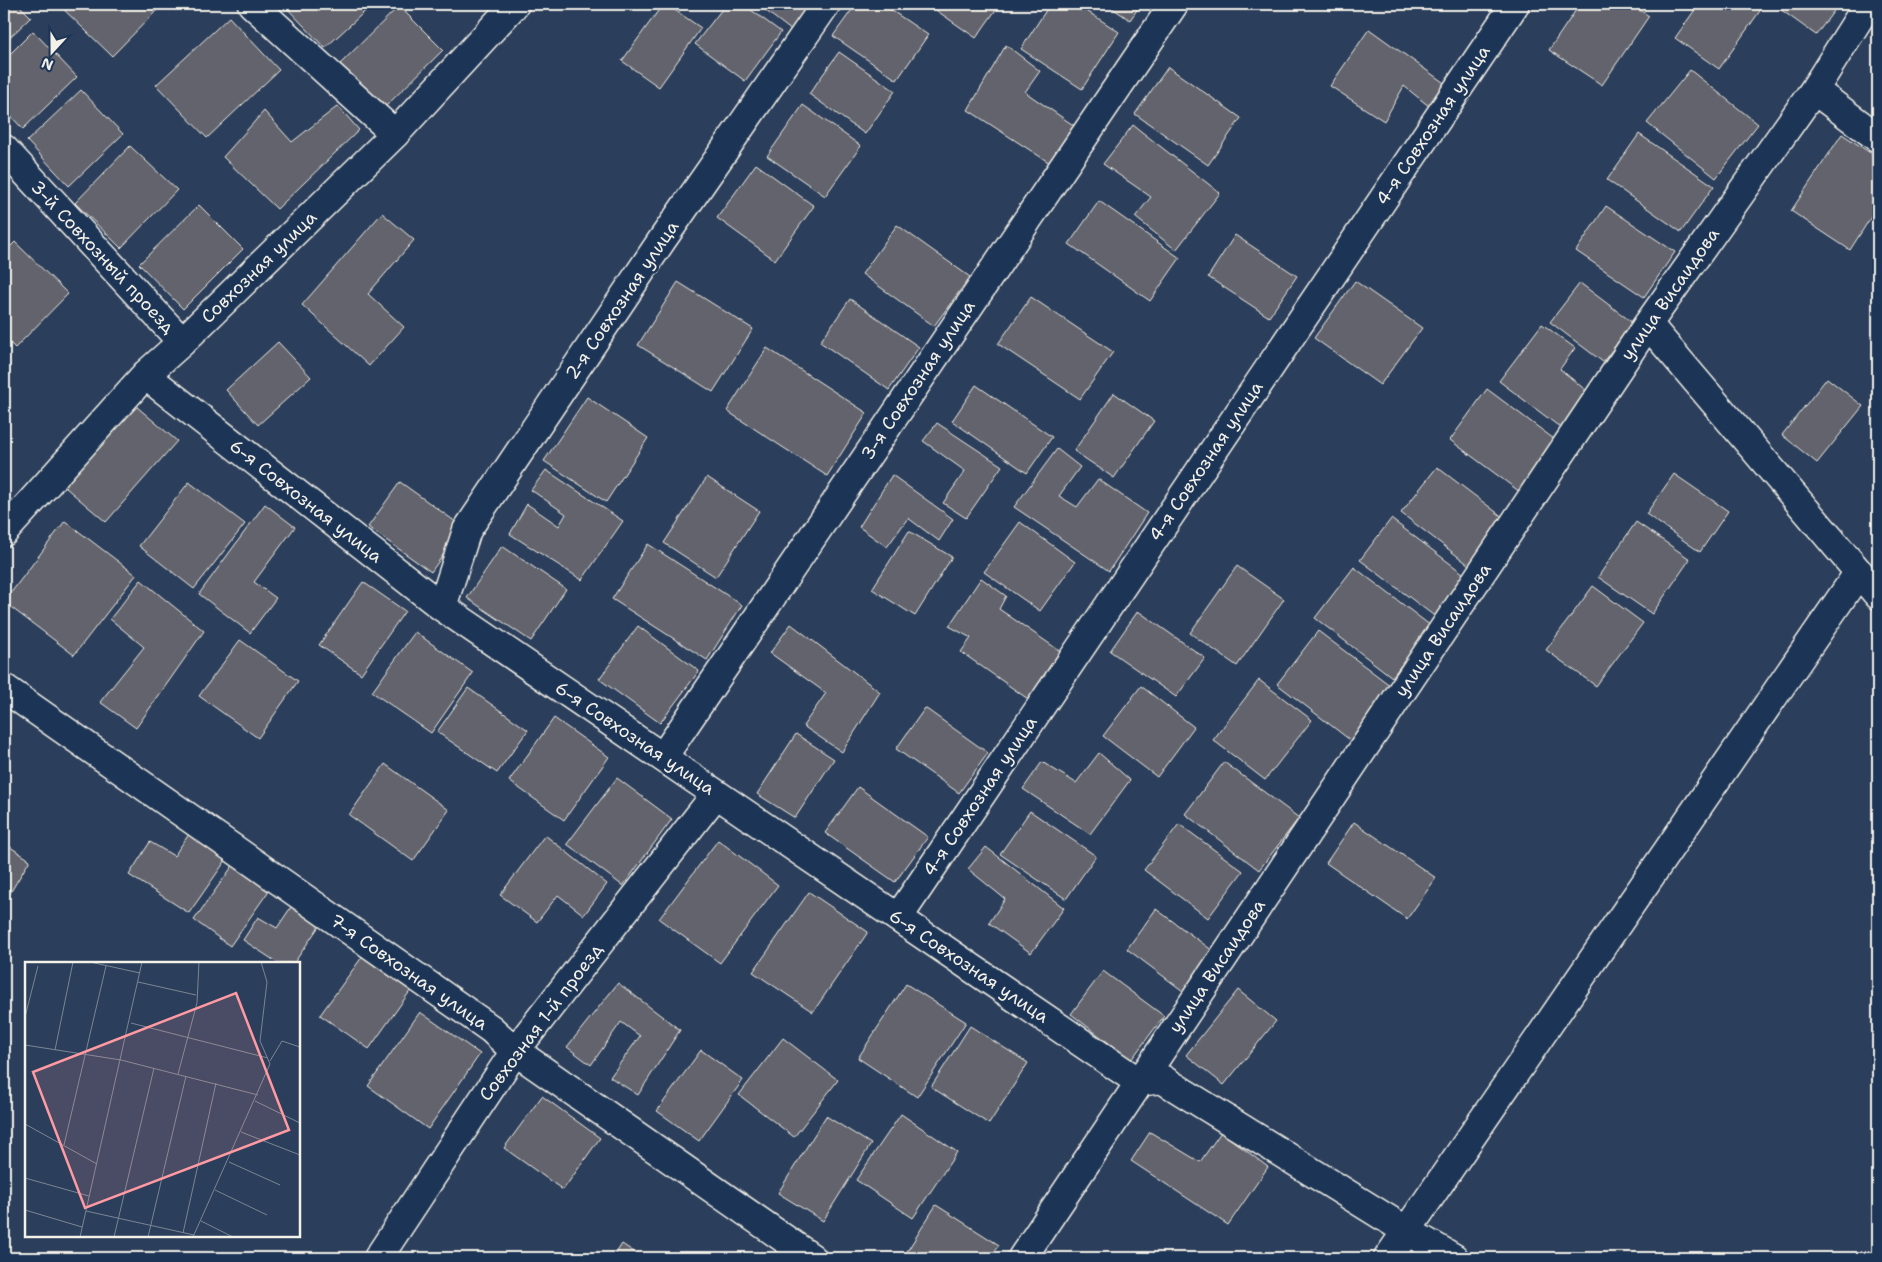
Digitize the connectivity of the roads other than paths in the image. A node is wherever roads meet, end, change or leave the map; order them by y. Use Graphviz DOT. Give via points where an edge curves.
graph roads {
  1 [pos="252,4"];
  2 [pos="515,4"];
  3 [pos="826,4"];
  4 [pos="1174,4"];
  5 [pos="1515,4"];
  6 [pos="1868,4"];
  7 [pos="1814,90"];
  8 [pos="395,134"];
  9 [pos="1878,138"];
  10 [pos="4,149"];
  11 [pos="1648,324"];
  12 [pos="182,342"];
  13 [pos="145,375"];
  14 [pos="4,532"];
  15 [pos="1859,572"];
  16 [pos="1878,595"];
  17 [pos="442,607"];
  18 [pos="4,688"];
  19 [pos="662,757"];
  20 [pos="716,794"];
  21 [pos="898,918"];
  22 [pos="515,1051"];
  23 [pos="1139,1082"];
  24 [pos="1407,1231"];
  25 [pos="378,1258"];
  26 [pos="812,1258"];
  27 [pos="1022,1258"];
  28 [pos="1388,1258"];
  29 [pos="1454,1258"];
  1 -- 8 [label="street"];
  2 -- 8 [label="street, Совхозная улица"];
  3 -- 17 [label="street, 2-я Совхозная улица" via="467,530"];
  4 -- 19 [label="street, 3-я Совхозная улица"];
  5 -- 21 [label="street, 4-я Совхозная улица"];
  6 -- 7 [label="street, улица Висаидова"];
  7 -- 9 [label="street"];
  7 -- 11 [label="street, улица Висаидова"];
  8 -- 12 [label="street, Совхозная улица"];
  10 -- 12 [label="street, 3-й Совхозный проезд"];
  11 -- 15 [label="street"];
  11 -- 23 [label="street, улица Висаидова"];
  12 -- 13 [label="street, Совхозная улица"];
  13 -- 14 [label="street, Совхозная улица"];
  13 -- 17 [label="street, 6-я Совхозная улица"];
  15 -- 16 [label="street"];
  15 -- 24 [label="street"];
  17 -- 19 [label="street, 6-я Совхозная улица"];
  18 -- 22 [label="street, 7-я Совхозная улица" via="491,1029"];
  19 -- 20 [label="street, 6-я Совхозная улица"];
  20 -- 21 [label="street, 6-я Совхозная улица"];
  20 -- 22 [label="street, Совхозная 1-й проезд"];
  21 -- 23 [label="street, 6-я Совхозная улица"];
  22 -- 25 [label="street, Совхозная 1-й проезд"];
  22 -- 26 [label="street, 7-я Совхозная улица"];
  23 -- 24 [label="street" via="1162,1079"];
  23 -- 27 [label="street, улица Висаидова"];
  24 -- 28 [label="street"];
  24 -- 29 [label="street"];
}
